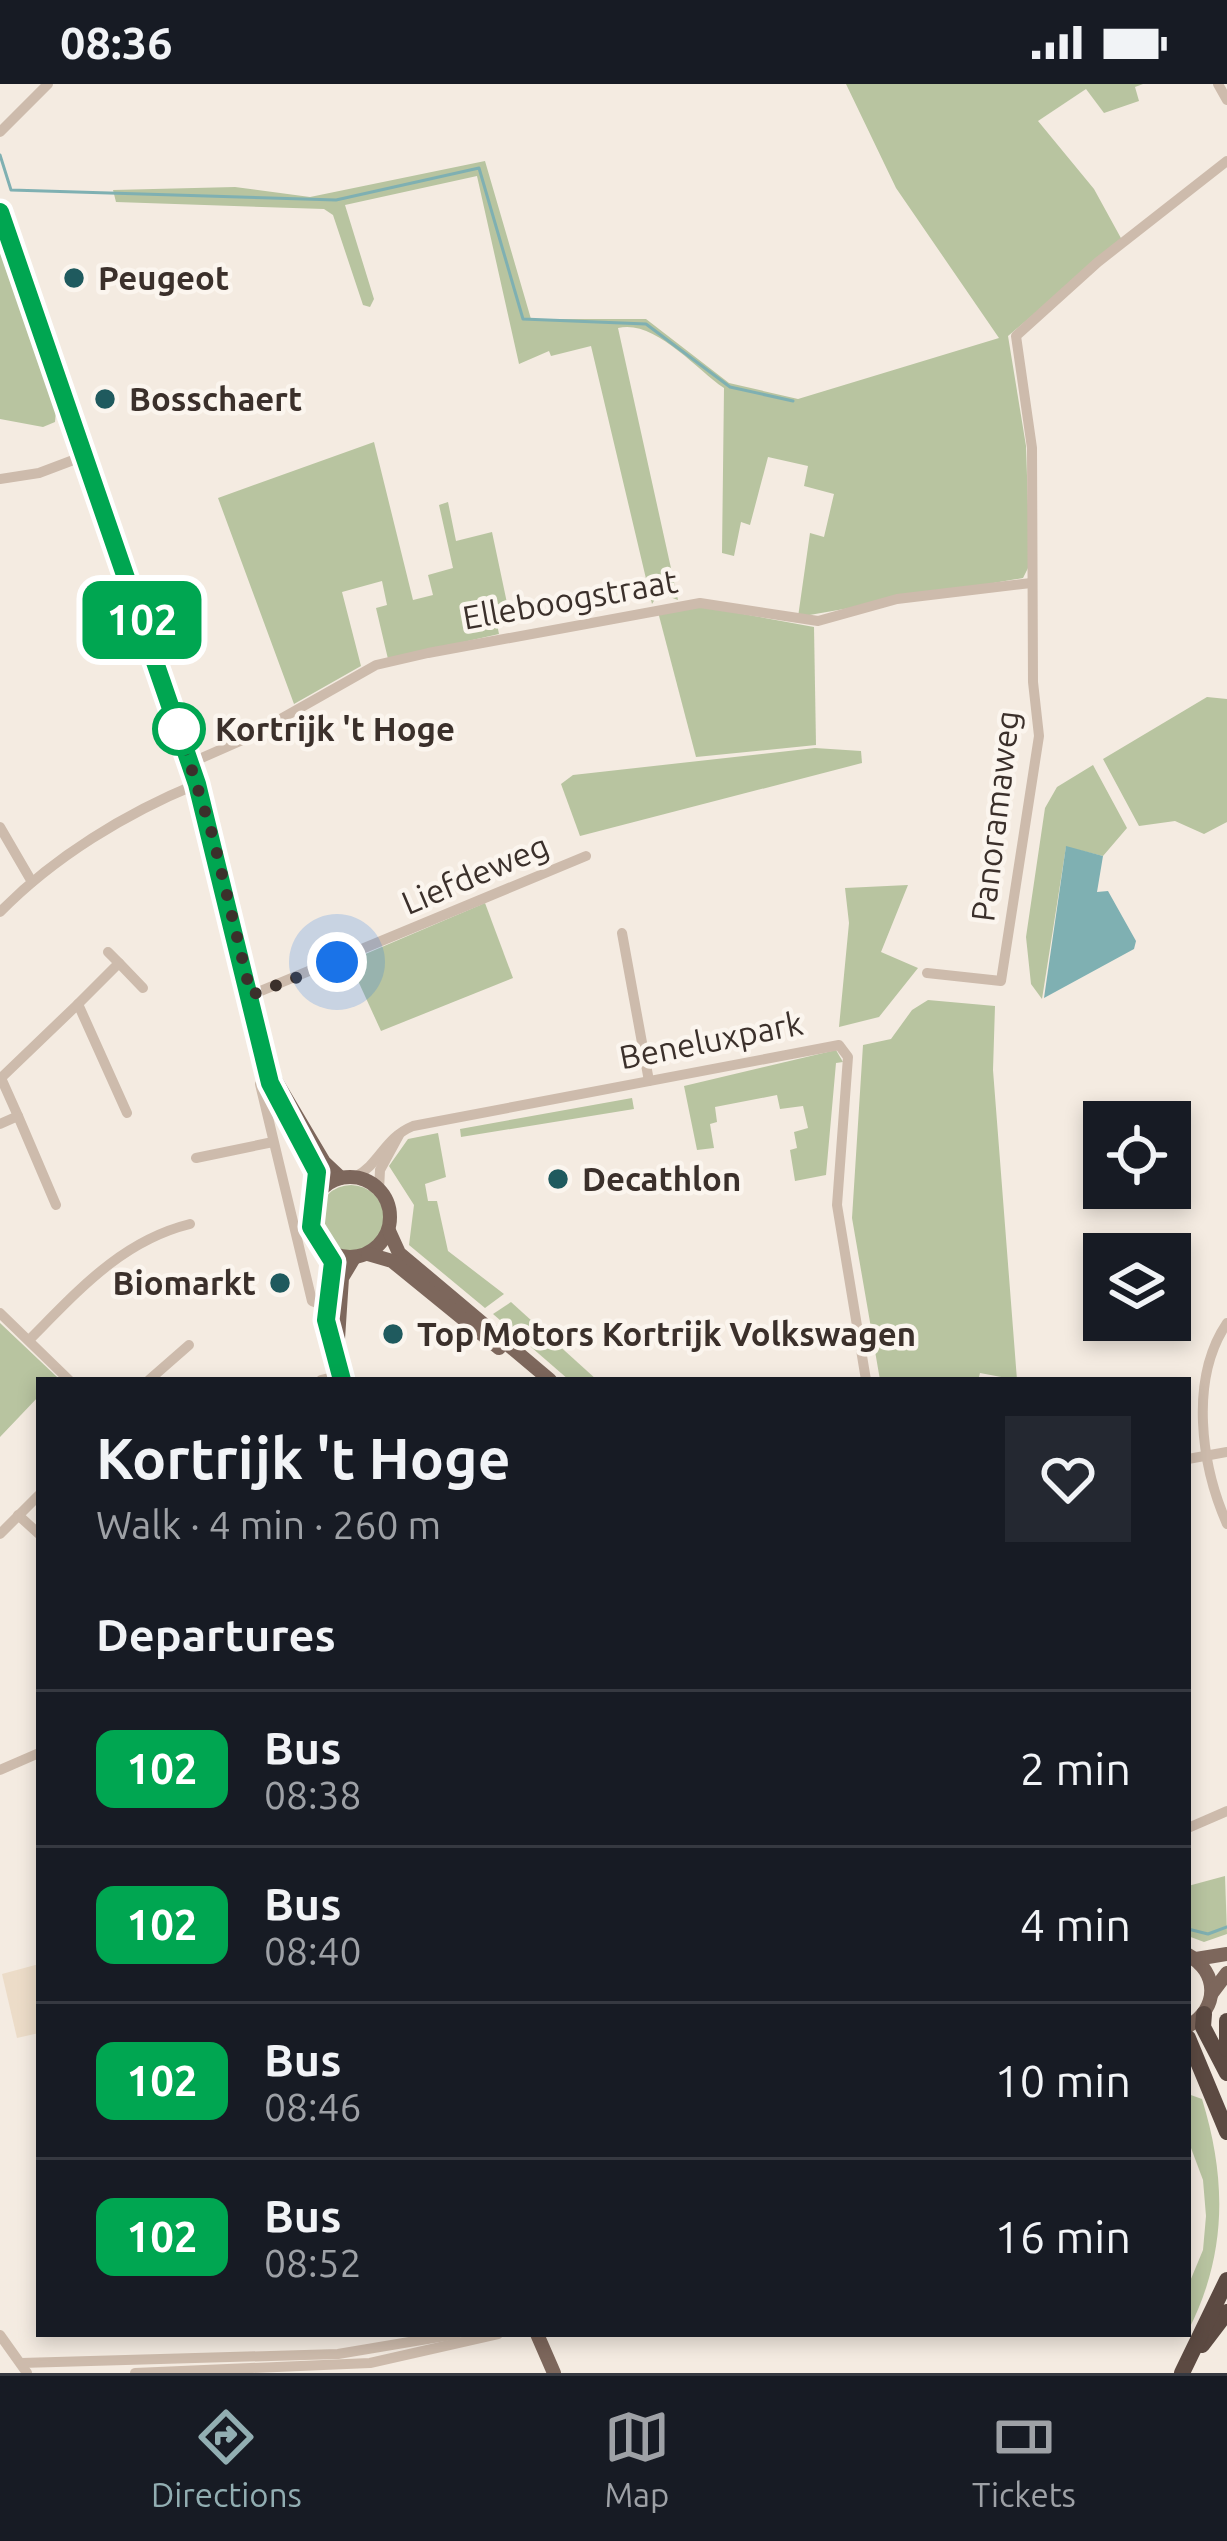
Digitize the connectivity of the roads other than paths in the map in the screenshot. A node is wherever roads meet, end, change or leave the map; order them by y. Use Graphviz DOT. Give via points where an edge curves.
graph roads {
  1 [pos="48,84"];
  2 [pos="1219,84"];
  3 [pos="1227,100"];
  4 [pos="0,132"];
  5 [pos="1227,161"];
  6 [pos="0,212"];
  7 [pos="84,456"];
  8 [pos="0,479"];
  9 [pos="1031,584"];
  10 [pos="190,763"];
  11 [pos="197,784"];
  12 [pos="0,827"];
  13 [pos="586,856"];
  14 [pos="32,882"];
  15 [pos="0,913"];
  16 [pos="622,933"];
  17 [pos="108,952"];
  18 [pos="118,964"];
  19 [pos="928,973"];
  20 [pos="143,988"];
  21 [pos="251,995"];
  22 [pos="79,1004"];
  23 [pos="270,1071"];
  24 [pos="649,1081"];
  25 [pos="260,1084"];
  26 [pos="127,1113"];
  27 [pos="18,1116"];
  28 [pos="0,1124"];
  29 [pos="400,1132"];
  30 [pos="273,1142"];
  31 [pos="196,1158"];
  32 [pos="348,1177"];
  33 [pos="379,1190"];
  34 [pos="319,1191"];
  35 [pos="56,1205"];
  36 [pos="190,1224"];
  37 [pos="388,1231"];
  38 [pos="329,1252"];
  39 [pos="361,1256"];
  40 [pos="332,1309"];
  41 [pos="0,1313"];
  42 [pos="1227,1323"];
  43 [pos="29,1340"];
  44 [pos="189,1345"];
  45 [pos="66,1377"];
  46 [pos="152,1377"];
  47 [pos="342,1377"];
  48 [pos="536,1377"];
  49 [pos="546,1377"];
  50 [pos="866,1377"];
  51 [pos="1227,1452"];
  52 [pos="1208,1457"];
  53 [pos="1191,1459"];
  54 [pos="36,1498"];
  55 [pos="18,1516"];
  56 [pos="1227,1525"];
  57 [pos="36,1531"];
  58 [pos="0,1534"];
  59 [pos="36,1754"];
  60 [pos="0,1770"];
  61 [pos="1227,1811"];
  62 [pos="1191,1827"];
  63 [pos="1227,1954"];
  64 [pos="1192,1957"];
  65 [pos="1227,1972"];
  66 [pos="1213,1993"];
  67 [pos="1204,2014"];
  68 [pos="1227,2021"];
  69 [pos="1191,2024"];
  70 [pos="1191,2045"];
  71 [pos="1227,2049"];
  72 [pos="1227,2072"];
  73 [pos="1227,2132"];
  74 [pos="1227,2280"];
  75 [pos="1227,2312"];
  76 [pos="0,2335"];
  77 [pos="443,2337"];
  78 [pos="486,2337"];
  79 [pos="538,2337"];
  80 [pos="219,2364"];
  81 [pos="297,2366"];
  82 [pos="22,2369"];
  83 [pos="1183,2372"];
  84 [pos="135,2373"];
  85 [pos="554,2373"];
  1 -- 4 [label="street"];
  2 -- 3 [label="street"];
  5 -- 9 [label="street" via="1016,336 1032,448"];
  6 -- 7 [label="main road"];
  7 -- 8 [label="street"];
  7 -- 10 [label="main road"];
  9 -- 10 [label="street, Elleboogstraat" via="897,599 818,621 700,603 428,653 365,670"];
  9 -- 19 [label="street, Panoramaweg" via="1039,736 1001,981"];
  10 -- 11 [label="main road"];
  11 -- 14 [label="street"];
  11 -- 21 [label="main road"];
  12 -- 14 [label="street"];
  13 -- 21 [label="street, Liefdeweg"];
  14 -- 15 [label="street"];
  16 -- 24 [label="street"];
  17 -- 18 [label="street"];
  18 -- 20 [label="street"];
  18 -- 22 [label="street"];
  21 -- 23 [label="main road"];
  22 -- 26 [label="street"];
  22 -- 27 [label="street" via="2,1078"];
  23 -- 32 [label="main road" via="324,1162"];
  23 -- 34 [label="main road"];
  24 -- 29 [label="street, Beneluxpark"];
  24 -- 50 [label="street, Beneluxpark" via="832,1044 847,1051 837,1205"];
  25 -- 30 [label="street"];
  27 -- 28 [label="street"];
  27 -- 35 [label="street"];
  29 -- 32 [label="street"];
  29 -- 33 [label="street"];
  30 -- 31 [label="street"];
  30 -- 40 [label="street" via="313,1301"];
  32 -- 33 [label="main road"];
  32 -- 34 [label="main road"];
  33 -- 37 [label="main road"];
  34 -- 38 [label="main road" via="311,1227"];
  36 -- 43 [label="street" via="100,1269"];
  37 -- 39 [label="main road"];
  37 -- 49 [label="main road" via="399,1253"];
  38 -- 39 [label="main road"];
  38 -- 40 [label="main road"];
  39 -- 40 [label="main road" via="344,1273"];
  39 -- 48 [label="main road" via="387,1258"];
  40 -- 47 [label="main road"];
  41 -- 43 [label="street"];
  42 -- 52 [label="street" via="1205,1374"];
  43 -- 45 [label="street"];
  44 -- 46 [label="street"];
  51 -- 52 [label="street"];
  52 -- 53 [label="street"];
  52 -- 56 [label="street"];
  54 -- 55 [label="street"];
  55 -- 57 [label="street"];
  55 -- 58 [label="street"];
  59 -- 60 [label="street"];
  61 -- 62 [label="street"];
  63 -- 64 [label="main road"];
  64 -- 66 [label="main road"];
  65 -- 66 [label="main road"];
  66 -- 67 [label="main road"];
  67 -- 69 [label="main road"];
  67 -- 72 [label="highway"];
  68 -- 71 [label="highway"];
  70 -- 73 [label="highway"];
  74 -- 83 [label="highway"];
  75 -- 83 [label="highway"];
  76 -- 82 [label="street"];
  77 -- 81 [label="street"];
  78 -- 81 [label="street" via="399,2359"];
  79 -- 85 [label="main road"];
  80 -- 81 [label="street"];
  80 -- 82 [label="street"];
  80 -- 84 [label="street"];
}
